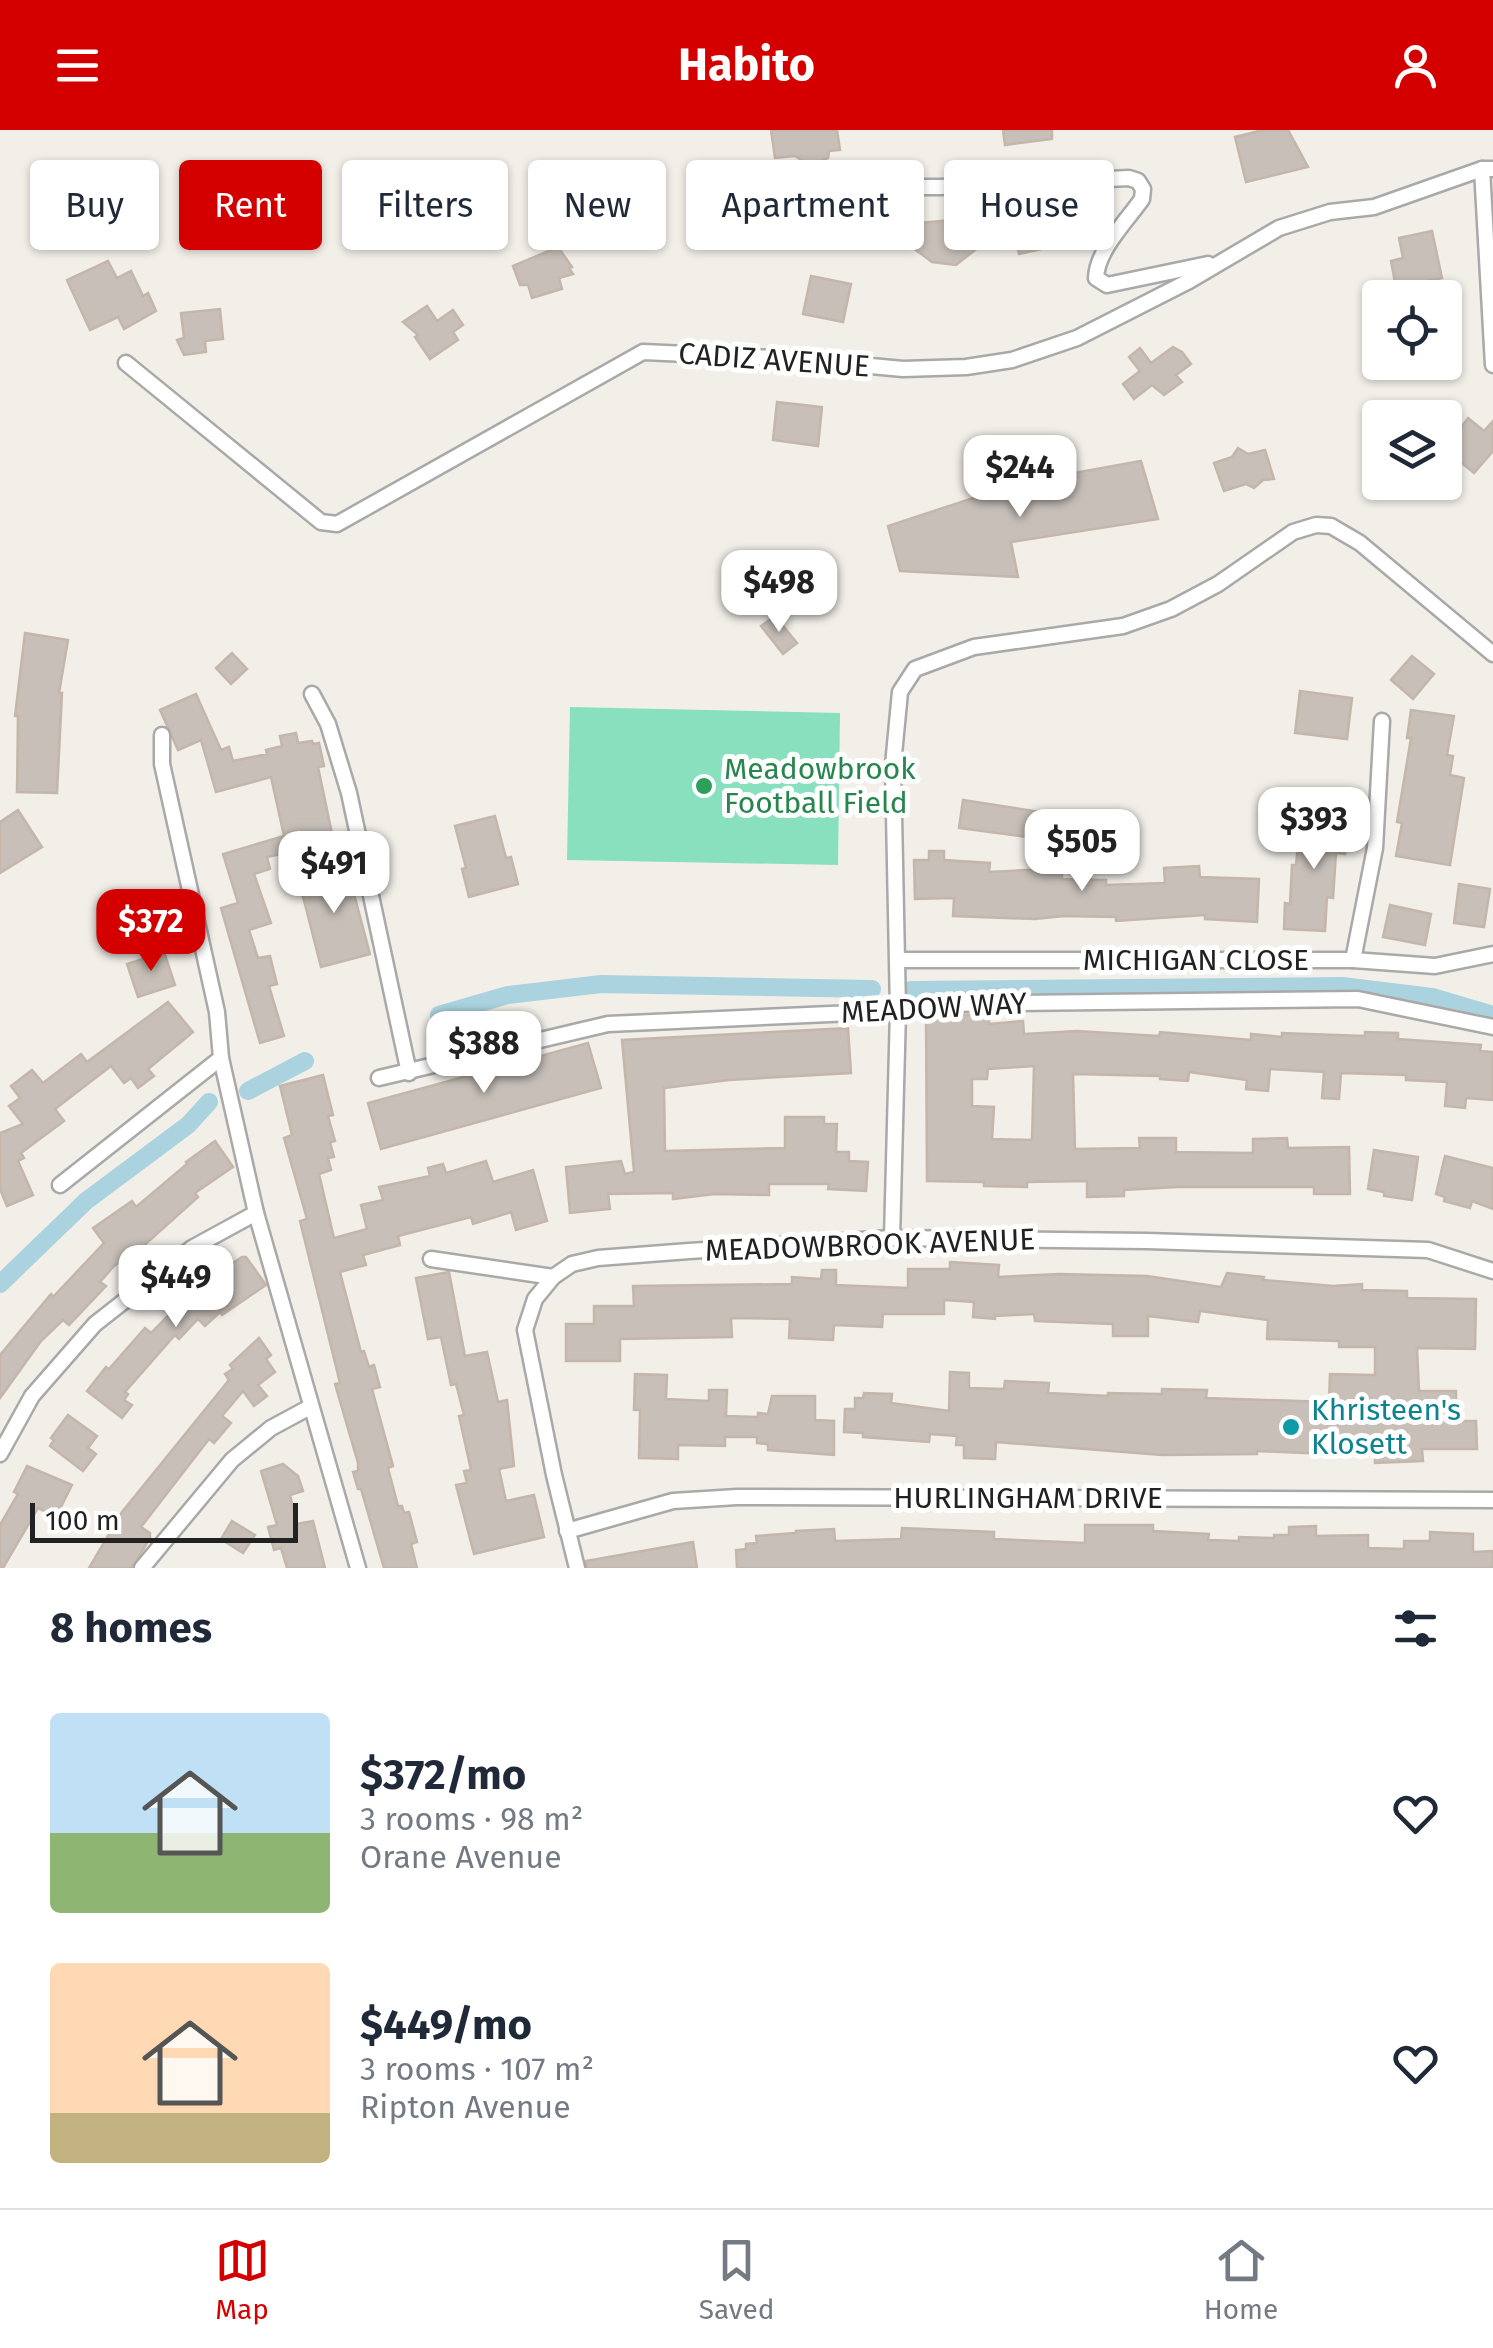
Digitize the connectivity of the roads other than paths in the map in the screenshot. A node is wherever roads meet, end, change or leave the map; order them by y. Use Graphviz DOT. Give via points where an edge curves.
graph roads {
  1 [pos="1488,169"];
  2 [pos="924,187"];
  3 [pos="1219,262"];
  4 [pos="126,363"];
  5 [pos="1493,366"];
  6 [pos="1493,654"];
  7 [pos="312,694"];
  8 [pos="1382,720"];
  9 [pos="162,735"];
  10 [pos="1493,954"];
  11 [pos="898,960"];
  12 [pos="1353,960"];
  13 [pos="898,1011"];
  14 [pos="1493,1027"];
  15 [pos="221,1058"];
  16 [pos="410,1073"];
  17 [pos="379,1078"];
  18 [pos="60,1185"];
  19 [pos="256,1212"];
  20 [pos="892,1238"];
  21 [pos="431,1259"];
  22 [pos="1493,1271"];
  23 [pos="553,1277"];
  24 [pos="310,1407"];
  25 [pos="0,1454"];
  26 [pos="1493,1500"];
  27 [pos="567,1530"];
  28 [pos="142,1568"];
  29 [pos="358,1568"];
  30 [pos="578,1568"];
  1 -- 3 [label="street, CADIZ AVENUE" via="1374,207 1279,228"];
  1 -- 5 [label="street"];
  2 -- 3 [label="street" via="1129,178 1144,189 1142,200 1102,254 1096,278 1107,285"];
  3 -- 4 [label="street, CADIZ AVENUE" via="1077,338 966,368 643,352 338,524 321,522"];
  6 -- 11 [label="street" via="1360,543 1316,525 1293,532 1172,609 1123,626 974,647 915,668 900,692 893,765"];
  7 -- 16 [label="street" via="349,793"];
  8 -- 12 [label="street" via="1375,848"];
  9 -- 15 [label="street" via="162,764 217,1012"];
  10 -- 12 [label="street, MICHIGAN CLOSE" via="1435,966"];
  11 -- 12 [label="street, MICHIGAN CLOSE"];
  11 -- 13 [label="street"];
  13 -- 14 [label="street, MEADOW WAY" via="932,1004 1358,999"];
  13 -- 16 [label="street, MEADOW WAY" via="608,1024"];
  13 -- 20 [label="street"];
  15 -- 18 [label="street"];
  15 -- 19 [label="street"];
  16 -- 17 [label="street, MEADOW WAY"];
  19 -- 24 [label="street"];
  19 -- 25 [label="street" via="192,1248 95,1324 32,1396"];
  20 -- 22 [label="street, MEADOWBROOK AVENUE" via="1428,1250"];
  20 -- 23 [label="street, MEADOWBROOK AVENUE" via="598,1258"];
  21 -- 23 [label="street"];
  23 -- 27 [label="street" via="525,1330"];
  24 -- 28 [label="street" via="232,1460"];
  24 -- 29 [label="street"];
  26 -- 27 [label="street, HURLINGHAM DRIVE" via="737,1497 674,1501"];
  27 -- 30 [label="street"];
}
